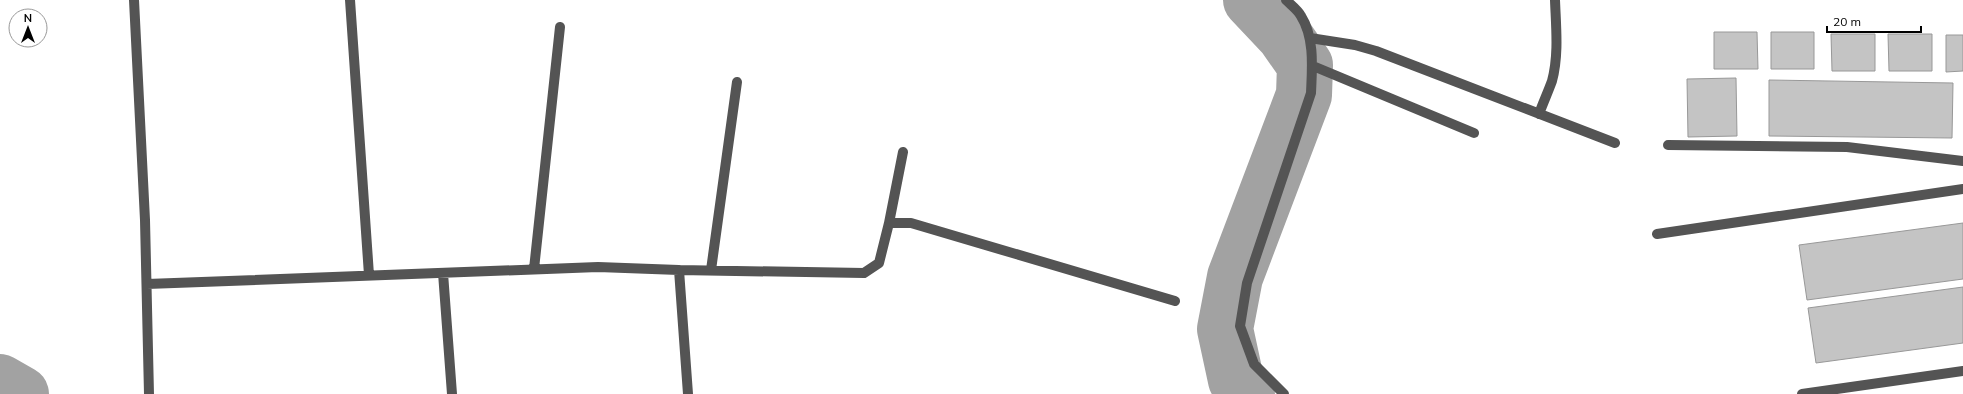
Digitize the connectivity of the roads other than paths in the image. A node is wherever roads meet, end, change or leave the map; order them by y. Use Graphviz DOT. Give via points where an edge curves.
graph roads {
  1 [pos="134,0"];
  2 [pos="350,0"];
  3 [pos="1286,0"];
  4 [pos="1554,0"];
  5 [pos="560,27"];
  6 [pos="1310,38"];
  7 [pos="1313,66"];
  8 [pos="737,82"];
  9 [pos="1539,114"];
  10 [pos="1474,133"];
  11 [pos="1615,143"];
  12 [pos="1668,145"];
  13 [pos="903,152"];
  14 [pos="1963,161"];
  15 [pos="1963,189"];
  16 [pos="889,223"];
  17 [pos="1657,234"];
  18 [pos="534,269"];
  19 [pos="679,270"];
  20 [pos="711,270"];
  21 [pos="443,273"];
  22 [pos="369,275"];
  23 [pos="147,284"];
  24 [pos="1175,301"];
  25 [pos="1963,371"];
  26 [pos="149,394"];
  27 [pos="452,394"];
  28 [pos="688,394"];
  29 [pos="1284,394"];
  30 [pos="1802,394"];
  1 -- 23 [label="street"];
  2 -- 22 [label="street"];
  3 -- 6 [label="street" via="1301,16"];
  4 -- 9 [label="street" via="1556,57 1552,81"];
  5 -- 18 [label="street"];
  6 -- 7 [label="street"];
  6 -- 9 [label="street" via="1376,51"];
  7 -- 10 [label="street"];
  7 -- 29 [label="street" via="1310,93 1247,283 1240,326 1254,364"];
  8 -- 20 [label="street"];
  9 -- 11 [label="street"];
  12 -- 14 [label="street" via="1847,147"];
  13 -- 16 [label="street"];
  15 -- 17 [label="street"];
  16 -- 20 [label="street" via="879,263 864,273"];
  16 -- 24 [label="street" via="911,223 935,229"];
  18 -- 19 [label="street" via="598,267"];
  18 -- 21 [label="street"];
  19 -- 20 [label="street"];
  19 -- 28 [label="street"];
  21 -- 22 [label="street"];
  21 -- 27 [label="street"];
  22 -- 23 [label="street"];
  23 -- 26 [label="street"];
  25 -- 30 [label="street"];
}
